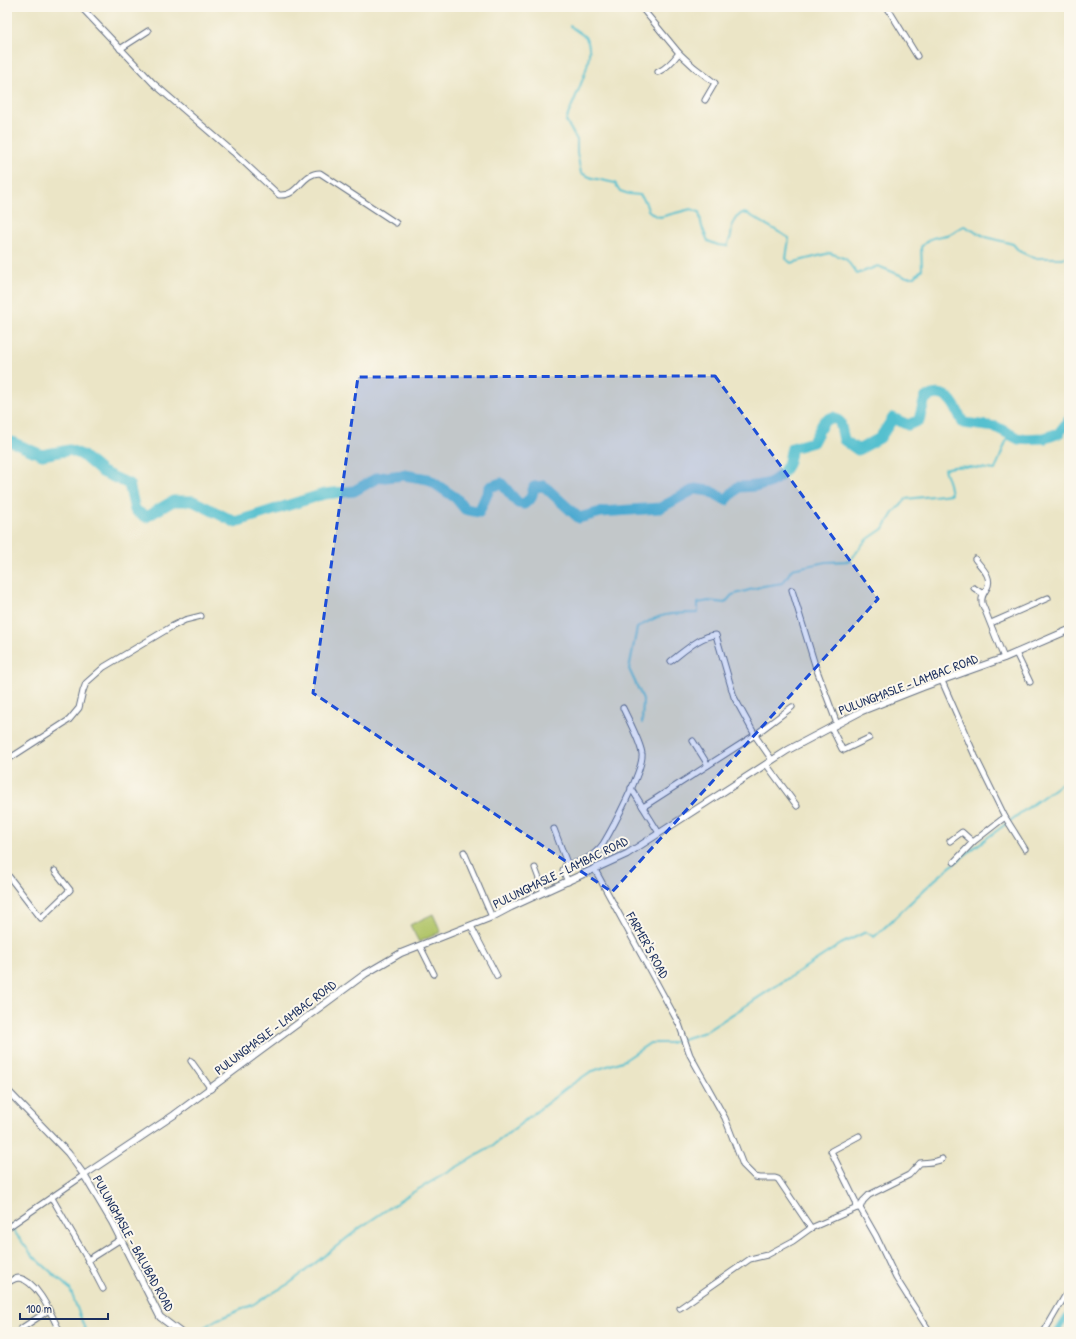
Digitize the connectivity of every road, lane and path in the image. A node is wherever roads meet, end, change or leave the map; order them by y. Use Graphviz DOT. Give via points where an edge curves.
graph roads {
  1 [pos="81,7"];
  2 [pos="641,7"];
  3 [pos="887,7"];
  4 [pos="148,31"];
  5 [pos="120,49"];
  6 [pos="679,53"];
  7 [pos="917,56"];
  8 [pos="658,72"];
  9 [pos="705,100"];
  10 [pos="396,223"];
  11 [pos="975,559"];
  12 [pos="974,588"];
  13 [pos="792,590"];
  14 [pos="983,594"];
  15 [pos="1048,598"];
  16 [pos="201,616"];
  17 [pos="991,623"];
  18 [pos="1069,630"];
  19 [pos="1016,653"];
  20 [pos="1004,658"];
  21 [pos="671,661"];
  22 [pos="942,681"];
  23 [pos="1030,682"];
  24 [pos="792,707"];
  25 [pos="623,708"];
  26 [pos="837,724"];
  27 [pos="831,727"];
  28 [pos="755,734"];
  29 [pos="869,738"];
  30 [pos="693,741"];
  31 [pos="7,760"];
  32 [pos="772,760"];
  33 [pos="766,764"];
  34 [pos="708,765"];
  35 [pos="631,788"];
  36 [pos="797,806"];
  37 [pos="643,808"];
  38 [pos="1006,819"];
  39 [pos="554,829"];
  40 [pos="659,833"];
  41 [pos="950,841"];
  42 [pos="973,842"];
  43 [pos="1025,849"];
  44 [pos="464,852"];
  45 [pos="954,862"];
  46 [pos="566,864"];
  47 [pos="535,868"];
  48 [pos="594,868"];
  49 [pos="55,871"];
  50 [pos="7,874"];
  51 [pos="568,882"];
  52 [pos="544,892"];
  53 [pos="492,917"];
  54 [pos="471,926"];
  55 [pos="420,946"];
  56 [pos="434,974"];
  57 [pos="497,976"];
  58 [pos="191,1061"];
  59 [pos="211,1089"];
  60 [pos="7,1090"];
  61 [pos="859,1136"];
  62 [pos="942,1159"];
  63 [pos="84,1175"];
  64 [pos="52,1198"];
  65 [pos="858,1208"];
  66 [pos="9,1227"];
  67 [pos="811,1228"];
  68 [pos="121,1239"];
  69 [pos="88,1260"];
  70 [pos="7,1283"];
  71 [pos="103,1289"];
  72 [pos="1069,1289"];
  73 [pos="680,1308"];
  74 [pos="49,1310"];
  75 [pos="18,1332"];
  76 [pos="60,1332"];
  77 [pos="180,1332"];
  78 [pos="930,1332"];
  79 [pos="1044,1332"];
  1 -- 5 [label="street"];
  2 -- 6 [label="street"];
  3 -- 7 [label="street"];
  4 -- 5 [label="street"];
  5 -- 10 [label="street" via="153,83 279,195 290,194 309,176 320,173"];
  6 -- 8 [label="street" via="671,64"];
  6 -- 9 [label="street" via="715,83"];
  11 -- 14 [label="street" via="989,579"];
  12 -- 14 [label="street"];
  13 -- 26 [label="street" via="815,666"];
  14 -- 17 [label="street" via="982,603"];
  15 -- 17 [label="street"];
  16 -- 31 [label="street" via="171,627 104,667 86,683 79,708 68,720"];
  17 -- 20 [label="street"];
  18 -- 19 [label="street, PULUNGMASLE - LAMBAC ROAD"];
  19 -- 20 [label="street, PULUNGMASLE - LAMBAC ROAD"];
  19 -- 23 [label="street"];
  20 -- 22 [label="street, PULUNGMASLE - LAMBAC ROAD"];
  21 -- 28 [label="street" via="695,643 716,635 734,697"];
  22 -- 26 [label="street, PULUNGMASLE - LAMBAC ROAD" via="865,710"];
  22 -- 38 [label="street"];
  24 -- 28 [label="street"];
  25 -- 35 [label="street" via="642,752 642,760"];
  26 -- 27 [label="street, PULUNGMASLE - LAMBAC ROAD"];
  27 -- 29 [label="street" via="844,750"];
  27 -- 32 [label="street, PULUNGMASLE - LAMBAC ROAD"];
  28 -- 32 [label="street"];
  28 -- 34 [label="street"];
  30 -- 34 [label="street"];
  32 -- 33 [label="street, PULUNGMASLE - LAMBAC ROAD"];
  33 -- 36 [label="street"];
  33 -- 40 [label="street, PULUNGMASLE - LAMBAC ROAD"];
  34 -- 37 [label="street"];
  35 -- 37 [label="street"];
  35 -- 46 [label="street" via="598,850 576,863"];
  37 -- 40 [label="street"];
  38 -- 42 [label="street"];
  38 -- 43 [label="street"];
  39 -- 46 [label="street"];
  40 -- 48 [label="street, PULUNGMASLE - LAMBAC ROAD" via="627,854"];
  41 -- 42 [label="street" via="962,832"];
  42 -- 45 [label="street"];
  44 -- 53 [label="street"];
  46 -- 51 [label="street" via="564,870"];
  47 -- 52 [label="street"];
  48 -- 51 [label="street, PULUNGMASLE - LAMBAC ROAD"];
  48 -- 67 [label="street, FARMER'S ROAD" via="679,1024 690,1055 730,1128 743,1165 755,1177 778,1179"];
  49 -- 50 [label="street" via="70,890 41,918"];
  51 -- 52 [label="street, PULUNGMASLE - LAMBAC ROAD"];
  52 -- 53 [label="street, PULUNGMASLE - LAMBAC ROAD"];
  53 -- 54 [label="street, PULUNGMASLE - LAMBAC ROAD"];
  54 -- 55 [label="street, PULUNGMASLE - LAMBAC ROAD"];
  54 -- 57 [label="street"];
  55 -- 56 [label="street"];
  55 -- 59 [label="street, PULUNGMASLE - LAMBAC ROAD" via="401,953 365,974"];
  58 -- 59 [label="street"];
  59 -- 63 [label="street, PULUNGMASLE - LAMBAC ROAD"];
  60 -- 63 [label="street, PULUNGMASLE - BALUBAD ROAD" via="68,1153"];
  61 -- 65 [label="street" via="831,1151"];
  62 -- 65 [label="street" via="935,1163 920,1163 909,1176 869,1195"];
  63 -- 64 [label="street"];
  63 -- 68 [label="street, PULUNGMASLE - BALUBAD ROAD"];
  64 -- 66 [label="street"];
  64 -- 69 [label="street"];
  65 -- 67 [label="street"];
  65 -- 78 [label="street" via="876,1236 896,1278"];
  67 -- 73 [label="street" via="767,1255 750,1259"];
  68 -- 69 [label="street"];
  68 -- 77 [label="street, PULUNGMASLE - BALUBAD ROAD" via="160,1317"];
  69 -- 71 [label="street"];
  70 -- 74 [label="street" via="19,1278 26,1281 37,1290"];
  72 -- 79 [label="street"];
  74 -- 75 [label="street"];
  74 -- 76 [label="street"];
}
